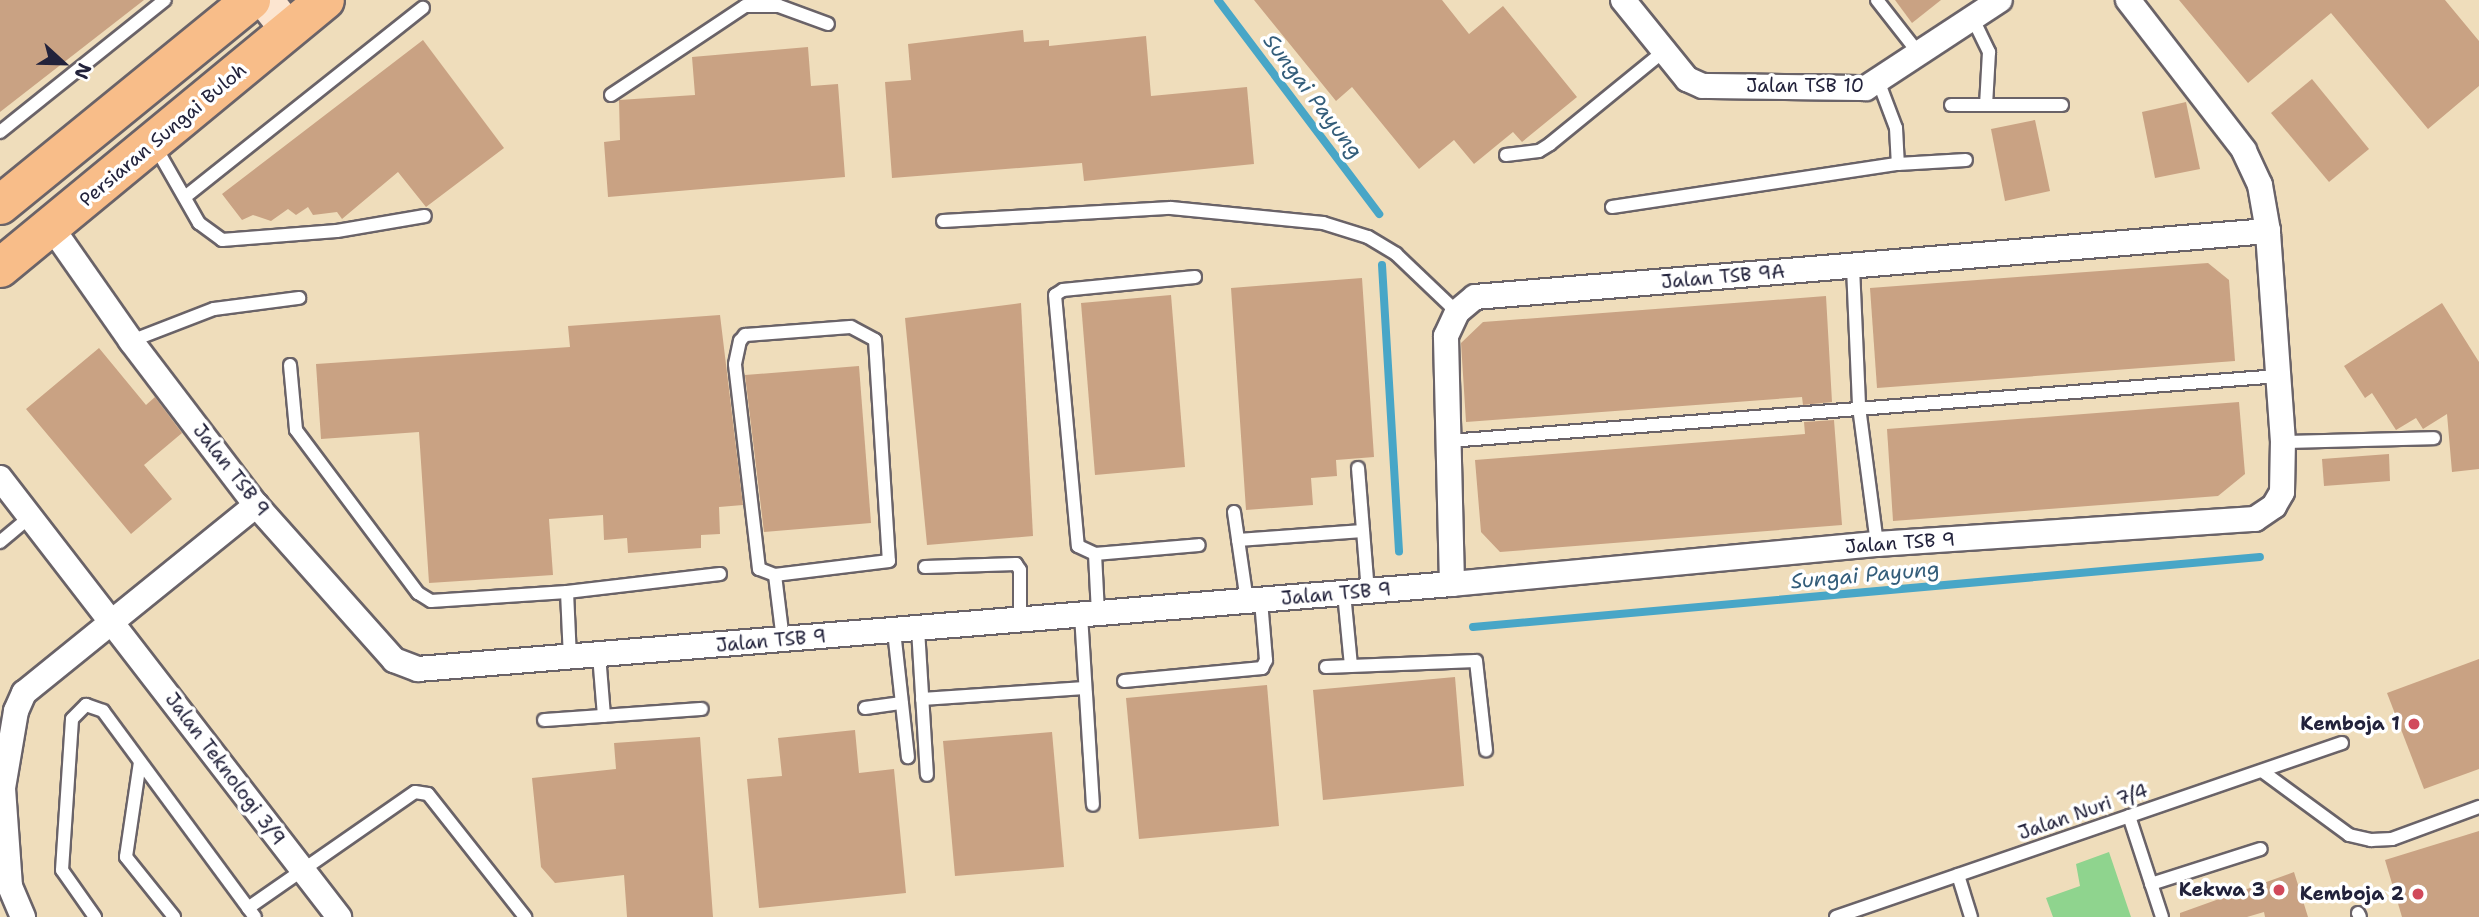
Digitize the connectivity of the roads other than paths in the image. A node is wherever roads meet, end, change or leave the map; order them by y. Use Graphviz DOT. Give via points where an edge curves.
graph roads {
  1 [pos="165,0"];
  2 [pos="251,0"];
  3 [pos="326,0"];
  4 [pos="1623,0"];
  5 [pos="1877,0"];
  6 [pos="2000,0"];
  7 [pos="2128,0"];
  8 [pos="780,3"];
  9 [pos="423,8"];
  10 [pos="277,15"];
  11 [pos="1973,19"];
  12 [pos="828,24"];
  13 [pos="1664,51"];
  14 [pos="1920,56"];
  15 [pos="1880,83"];
  16 [pos="611,95"];
  17 [pos="1951,104"];
  18 [pos="1986,105"];
  19 [pos="2062,105"];
  20 [pos="0,132"];
  21 [pos="153,143"];
  22 [pos="1506,155"];
  23 [pos="1966,160"];
  24 [pos="1898,164"];
  25 [pos="185,197"];
  26 [pos="0,205"];
  27 [pos="1612,207"];
  28 [pos="425,216"];
  29 [pos="943,221"];
  30 [pos="52,228"];
  31 [pos="2268,231"];
  32 [pos="1853,267"];
  33 [pos="0,268"];
  34 [pos="1195,277"];
  35 [pos="299,298"];
  36 [pos="1457,312"];
  37 [pos="131,341"];
  38 [pos="290,365"];
  39 [pos="2279,376"];
  40 [pos="1858,407"];
  41 [pos="2434,438"];
  42 [pos="1449,441"];
  43 [pos="2283,442"];
  44 [pos="1358,468"];
  45 [pos="0,478"];
  46 [pos="256,505"];
  47 [pos="1234,512"];
  48 [pos="30,517"];
  49 [pos="1363,531"];
  50 [pos="1238,540"];
  51 [pos="0,542"];
  52 [pos="1877,544"];
  53 [pos="1199,545"];
  54 [pos="1095,554"];
  55 [pos="925,567"];
  56 [pos="720,574"];
  57 [pos="775,575"];
  58 [pos="1452,584"];
  59 [pos="567,592"];
  60 [pos="1356,592"];
  61 [pos="1254,601"];
  62 [pos="1089,615"];
  63 [pos="1020,620"];
  64 [pos="112,621"];
  65 [pos="906,630"];
  66 [pos="783,640"];
  67 [pos="599,655"];
  68 [pos="570,657"];
  69 [pos="1351,666"];
  70 [pos="1326,667"];
  71 [pos="1124,681"];
  72 [pos="1086,688"];
  73 [pos="922,699"];
  74 [pos="902,704"];
  75 [pos="865,708"];
  76 [pos="702,709"];
  77 [pos="604,716"];
  78 [pos="544,720"];
  79 [pos="2342,743"];
  80 [pos="1486,750"];
  81 [pos="908,757"];
  82 [pos="140,762"];
  83 [pos="2262,771"];
  84 [pos="926,775"];
  85 [pos="2,801"];
  86 [pos="1093,805"];
  87 [pos="2479,807"];
  88 [pos="2129,816"];
  89 [pos="2261,849"];
  90 [pos="301,870"];
  91 [pos="1958,875"];
  92 [pos="2151,884"];
  93 [pos="251,912"];
  94 [pos="23,917"];
  95 [pos="95,917"];
  96 [pos="174,917"];
  97 [pos="339,917"];
  98 [pos="525,917"];
  99 [pos="1836,917"];
  100 [pos="1972,917"];
  101 [pos="2162,917"];
  1 -- 20 [label="lane"];
  2 -- 26 [label="main road"];
  3 -- 10 [label="main road, Persiaran Sungai Buloh"];
  4 -- 13 [label="street, Jalan TSB 10"];
  5 -- 14 [label="lane"];
  6 -- 11 [label="street, Jalan TSB 10"];
  7 -- 31 [label="street, Jalan TSB 9" via="2244,149 2260,185"];
  8 -- 12 [label="lane"];
  8 -- 16 [label="lane" via="745,6"];
  9 -- 25 [label="lane"];
  10 -- 21 [label="main road, Persiaran Sungai Buloh"];
  11 -- 14 [label="street, Jalan TSB 10"];
  11 -- 18 [label="lane" via="1989,52"];
  13 -- 15 [label="street, Jalan TSB 10" via="1687,79 1703,86 1866,88"];
  13 -- 22 [label="lane" via="1550,144 1539,151"];
  14 -- 15 [label="street, Jalan TSB 10"];
  15 -- 24 [label="lane" via="1896,128"];
  17 -- 18 [label="lane"];
  18 -- 19 [label="lane"];
  21 -- 25 [label="lane"];
  21 -- 30 [label="main road, Persiaran Sungai Buloh"];
  23 -- 24 [label="lane"];
  24 -- 27 [label="lane"];
  25 -- 28 [label="lane" via="199,223 222,240 337,231"];
  29 -- 36 [label="lane" via="1171,208 1323,223 1368,237 1396,254"];
  30 -- 33 [label="main road, Persiaran Sungai Buloh"];
  30 -- 37 [label="street, Jalan TSB 9"];
  31 -- 32 [label="street, Jalan TSB 9A"];
  31 -- 39 [label="street, Jalan TSB 9"];
  32 -- 36 [label="street, Jalan TSB 9A" via="1475,297"];
  32 -- 40 [label="lane"];
  34 -- 54 [label="lane" via="1063,290 1055,295 1078,546"];
  35 -- 37 [label="lane" via="214,309"];
  36 -- 42 [label="street" via="1446,336"];
  37 -- 46 [label="street, Jalan TSB 9"];
  38 -- 59 [label="lane" via="296,430 418,593 431,601"];
  39 -- 40 [label="lane"];
  39 -- 43 [label="street, Jalan TSB 9"];
  40 -- 42 [label="lane"];
  40 -- 52 [label="lane"];
  41 -- 43 [label="lane"];
  42 -- 58 [label="street"];
  43 -- 52 [label="street, Jalan TSB 9" via="2282,492 2274,506 2255,519"];
  44 -- 49 [label="lane"];
  45 -- 48 [label="street, Jalan Teknologi 3/9"];
  46 -- 64 [label="street"];
  46 -- 68 [label="street, Jalan TSB 9" via="394,660 435,669"];
  47 -- 50 [label="lane"];
  48 -- 51 [label="lane"];
  48 -- 64 [label="street, Jalan Teknologi 3/9"];
  49 -- 50 [label="lane"];
  49 -- 60 [label="lane"];
  50 -- 61 [label="lane"];
  52 -- 58 [label="street, Jalan TSB 9"];
  53 -- 54 [label="lane"];
  54 -- 62 [label="lane"];
  55 -- 63 [label="lane" via="1016,564 1020,570"];
  56 -- 59 [label="lane"];
  57 -- 57 [label="lane" via="759,569 735,364 740,341 745,335 851,327 866,332 875,340 889,561"];
  57 -- 66 [label="lane"];
  58 -- 60 [label="street, Jalan TSB 9"];
  59 -- 68 [label="lane"];
  60 -- 61 [label="street, Jalan TSB 9"];
  60 -- 69 [label="lane"];
  61 -- 62 [label="street, Jalan TSB 9"];
  61 -- 71 [label="lane" via="1266,660 1262,668"];
  62 -- 63 [label="street, Jalan TSB 9"];
  62 -- 72 [label="lane"];
  63 -- 65 [label="street, Jalan TSB 9"];
  64 -- 85 [label="street" via="24,693 16,711"];
  64 -- 90 [label="street, Jalan Teknologi 3/9"];
  65 -- 66 [label="street, Jalan TSB 9"];
  65 -- 73 [label="lane"];
  65 -- 74 [label="lane"];
  66 -- 67 [label="street, Jalan TSB 9"];
  67 -- 68 [label="street, Jalan TSB 9"];
  67 -- 77 [label="lane"];
  69 -- 70 [label="lane"];
  69 -- 80 [label="lane" via="1476,661"];
  72 -- 73 [label="lane"];
  72 -- 86 [label="lane"];
  73 -- 84 [label="lane"];
  74 -- 75 [label="lane"];
  74 -- 81 [label="lane"];
  76 -- 77 [label="lane"];
  77 -- 78 [label="lane"];
  79 -- 83 [label="lane, Jalan Nuri 7/4"];
  82 -- 93 [label="lane"];
  82 -- 95 [label="lane" via="103,711 86,705 78,708 72,719 62,870"];
  82 -- 96 [label="lane" via="127,857"];
  83 -- 87 [label="lane" via="2349,835 2371,840 2392,839"];
  83 -- 88 [label="lane, Jalan Nuri 7/4"];
  85 -- 94 [label="street" via="10,886"];
  88 -- 91 [label="lane, Jalan Nuri 7/4"];
  88 -- 92 [label="lane"];
  89 -- 92 [label="lane"];
  90 -- 93 [label="lane"];
  90 -- 97 [label="street, Jalan Teknologi 3/9"];
  90 -- 98 [label="lane" via="415,792 428,794"];
  91 -- 99 [label="lane, Jalan Nuri 7/4"];
  91 -- 100 [label="lane"];
  92 -- 101 [label="lane"];
}
